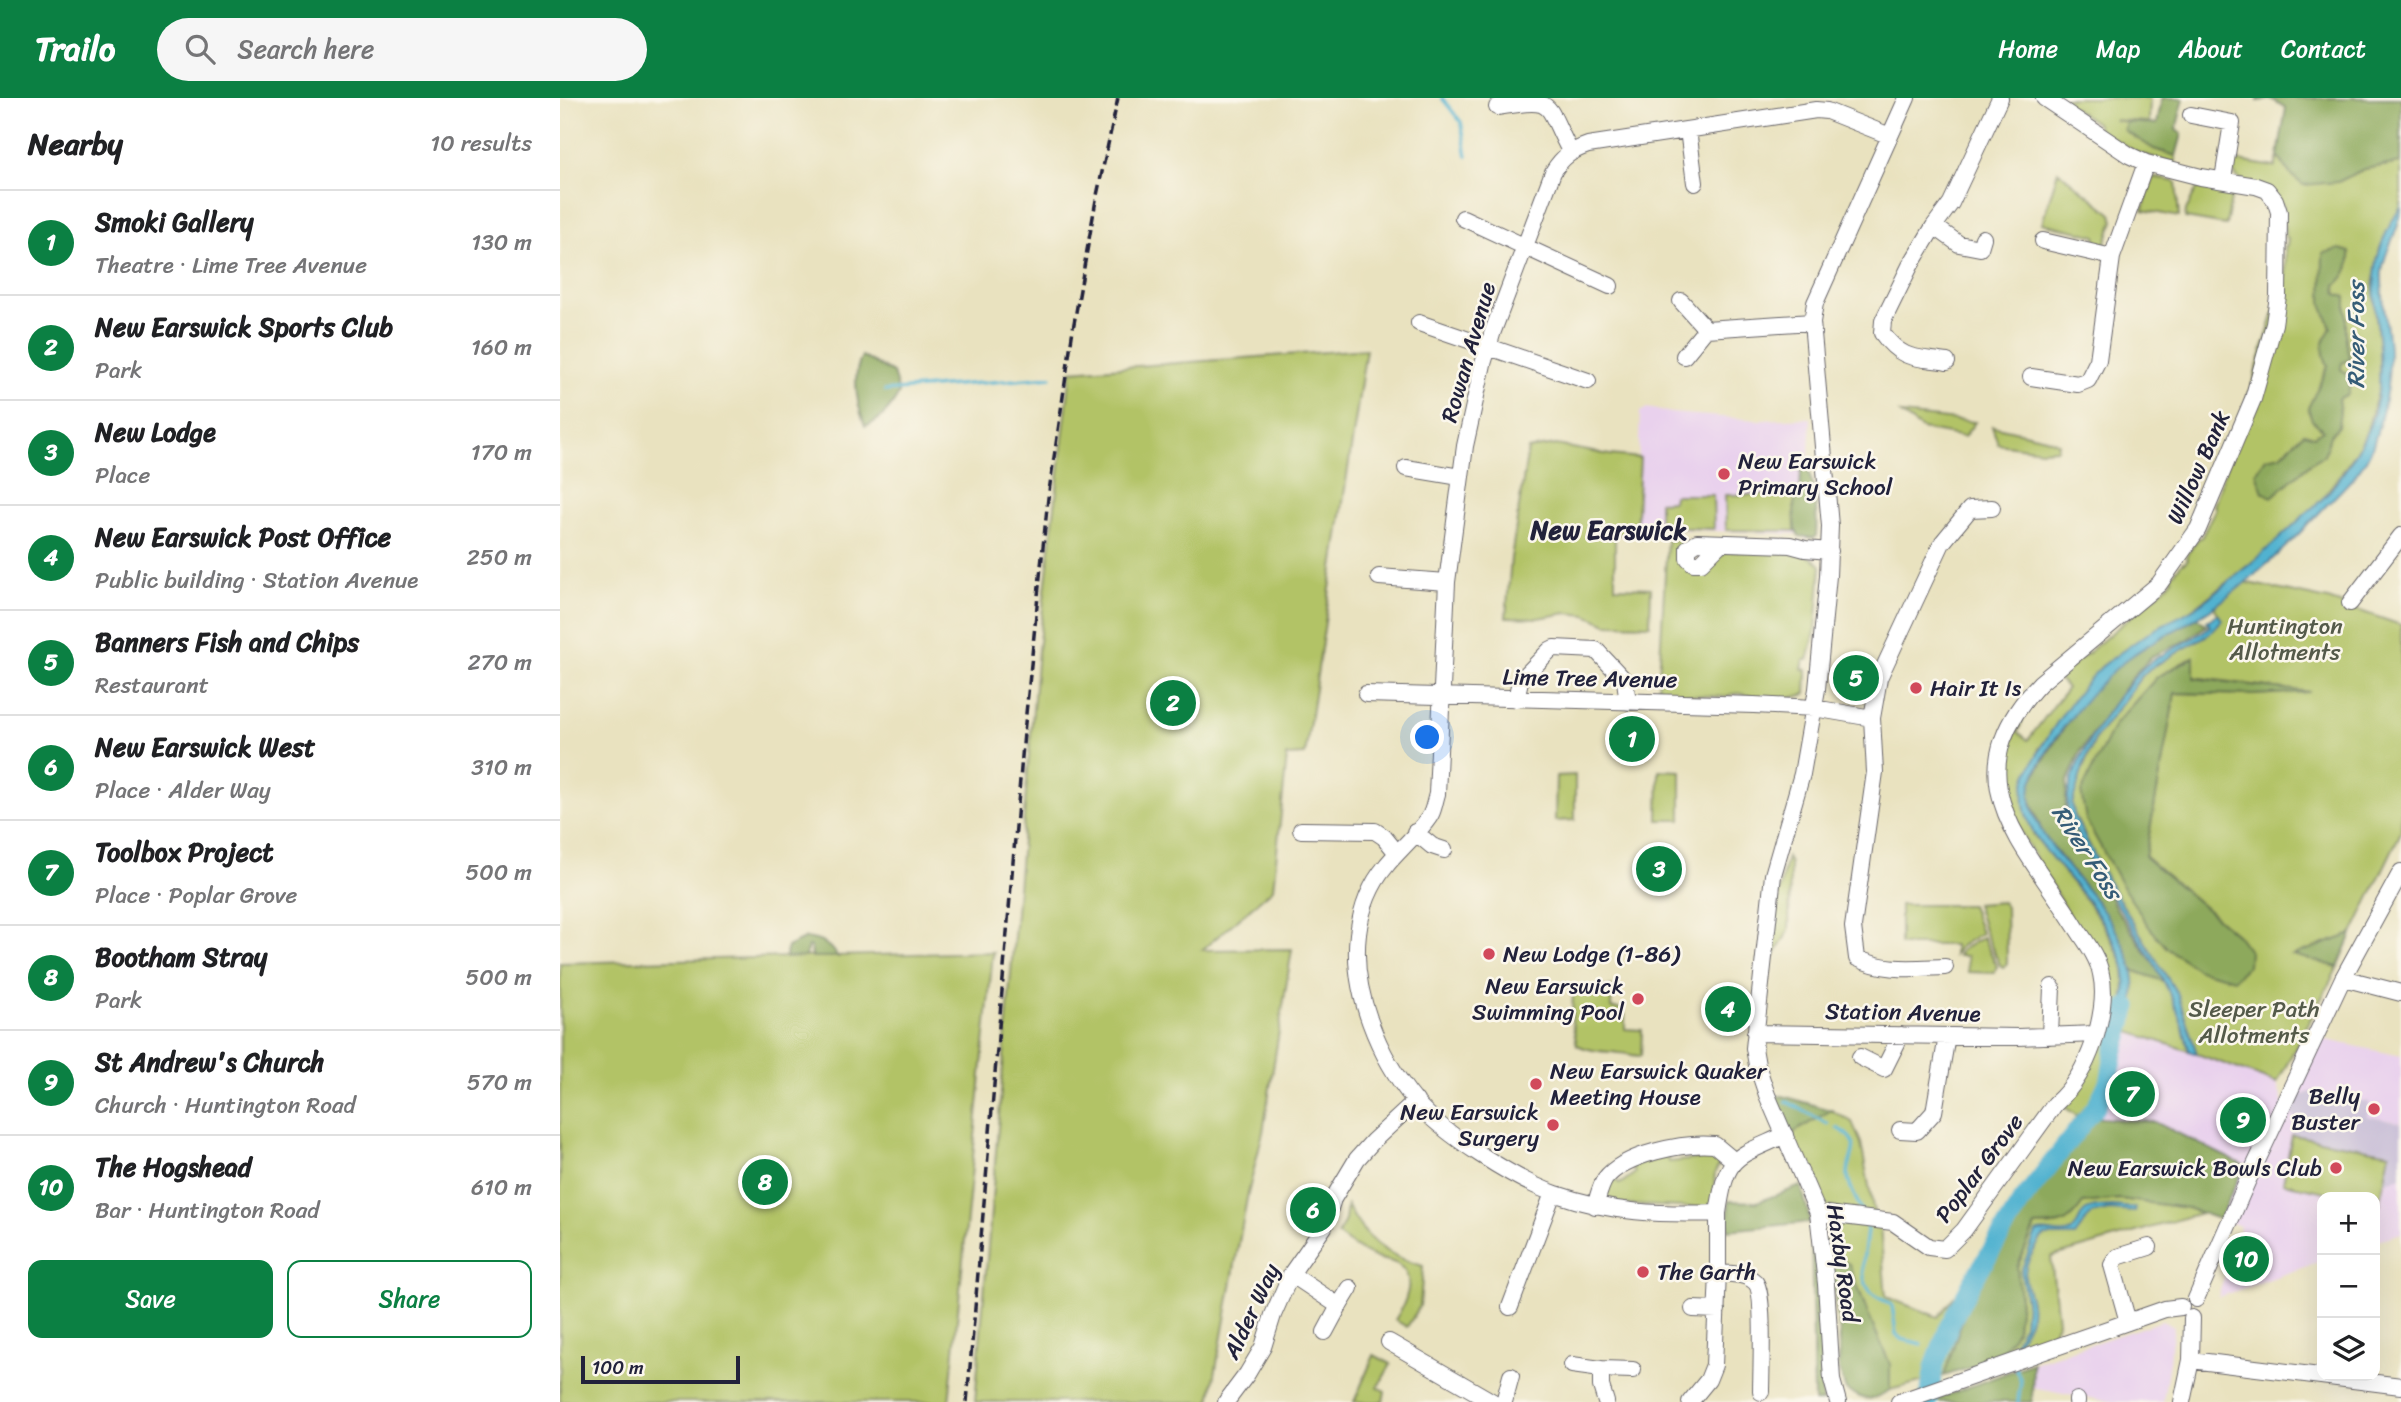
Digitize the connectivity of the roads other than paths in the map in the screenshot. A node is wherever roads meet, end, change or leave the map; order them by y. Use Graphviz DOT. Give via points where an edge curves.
graph roads {
  1 [pos="1907,98"];
  2 [pos="2000,98"];
  3 [pos="2044,98"];
  4 [pos="1497,107"];
  5 [pos="2191,115"];
  6 [pos="1688,130"];
  7 [pos="1890,136"];
  8 [pos="1570,151"];
  9 [pos="2146,163"];
  10 [pos="2223,179"];
  11 [pos="1695,183"];
  12 [pos="1463,218"];
  13 [pos="1934,226"];
  14 [pos="1983,238"];
  15 [pos="2043,241"];
  16 [pos="1525,247"];
  17 [pos="2112,257"];
  18 [pos="1610,286"];
  19 [pos="1681,301"];
  20 [pos="1812,322"];
  21 [pos="1419,323"];
  22 [pos="1706,329"];
  23 [pos="1488,346"];
  24 [pos="1684,356"];
  25 [pos="1943,356"];
  26 [pos="2040,373"];
  27 [pos="1587,381"];
  28 [pos="1406,468"];
  29 [pos="1460,477"];
  30 [pos="1992,508"];
  31 [pos="2401,536"];
  32 [pos="1720,544"];
  33 [pos="1830,551"];
  34 [pos="1379,578"];
  35 [pos="1447,582"];
  36 [pos="2350,603"];
  37 [pos="1366,694"];
  38 [pos="1441,696"];
  39 [pos="1516,699"];
  40 [pos="1628,702"];
  41 [pos="1814,708"];
  42 [pos="1872,718"];
  43 [pos="1301,830"];
  44 [pos="1415,832"];
  45 [pos="1444,850"];
  46 [pos="1397,853"];
  47 [pos="2401,872"];
  48 [pos="1945,967"];
  49 [pos="2343,978"];
  50 [pos="2401,993"];
  51 [pos="2056,994"];
  52 [pos="1755,1033"];
  53 [pos="2096,1034"];
  54 [pos="1901,1035"];
  55 [pos="1947,1036"];
  56 [pos="2050,1036"];
  57 [pos="1860,1057"];
  58 [pos="1416,1101"];
  59 [pos="1900,1130"];
  60 [pos="1785,1135"];
  61 [pos="1733,1160"];
  62 [pos="1553,1194"];
  63 [pos="1595,1206"];
  64 [pos="1718,1213"];
  65 [pos="1818,1213"];
  66 [pos="2149,1247"];
  67 [pos="1718,1273"];
  68 [pos="1291,1274"];
  69 [pos="1350,1288"];
  70 [pos="1339,1306"];
  71 [pos="1510,1307"];
  72 [pos="1693,1309"];
  73 [pos="1717,1310"];
  74 [pos="2180,1312"];
  75 [pos="2128,1322"];
  76 [pos="1325,1332"];
  77 [pos="1390,1342"];
  78 [pos="2191,1360"];
  79 [pos="1572,1365"];
  80 [pos="1601,1369"];
  81 [pos="1633,1370"];
  82 [pos="2317,1374"];
  83 [pos="1511,1376"];
  84 [pos="2370,1381"];
  85 [pos="2401,1386"];
  86 [pos="1761,1392"];
  87 [pos="1226,1402"];
  88 [pos="1493,1402"];
  89 [pos="1504,1402"];
  90 [pos="1606,1402"];
  91 [pos="1690,1402"];
  92 [pos="1838,1402"];
  93 [pos="1899,1402"];
  94 [pos="2182,1402"];
  1 -- 7 [label="street, Haxby Road"];
  2 -- 13 [label="street" via="1951,202"];
  3 -- 9 [label="street, Willow Bank"];
  4 -- 8 [label="street" via="1541,100 1549,106"];
  5 -- 10 [label="street" via="2232,123"];
  6 -- 7 [label="street" via="1816,110"];
  6 -- 8 [label="street"];
  6 -- 11 [label="street"];
  7 -- 20 [label="street, Haxby Road" via="1815,303"];
  8 -- 16 [label="street, Rowan Avenue" via="1553,172"];
  9 -- 10 [label="street, Willow Bank"];
  9 -- 17 [label="street"];
  10 -- 53 [label="street, Willow Bank" via="2267,190 2279,212 2278,296 2253,399 2198,529 2159,584 2022,703 2007,728 1998,762 2003,809 2022,847 2098,962 2103,994"];
  12 -- 16 [label="street"];
  13 -- 14 [label="street" via="1959,244 1980,248"];
  13 -- 25 [label="street" via="1910,266 1882,333 1894,350 1913,357"];
  15 -- 17 [label="street"];
  16 -- 18 [label="street"];
  16 -- 23 [label="street, Rowan Avenue"];
  17 -- 26 [label="street" via="2098,360 2088,380 2078,384"];
  19 -- 22 [label="street"];
  20 -- 22 [label="street"];
  20 -- 33 [label="street, Haxby Road"];
  21 -- 23 [label="street"];
  22 -- 24 [label="street"];
  23 -- 27 [label="street"];
  23 -- 29 [label="street, Rowan Avenue"];
  28 -- 29 [label="street"];
  29 -- 35 [label="street, Rowan Avenue"];
  30 -- 42 [label="street" via="1970,509 1942,542 1879,678"];
  31 -- 36 [label="street"];
  32 -- 33 [label="street"];
  33 -- 41 [label="street, Haxby Road"];
  34 -- 35 [label="street"];
  35 -- 38 [label="street, Rowan Avenue"];
  37 -- 38 [label="street, Lime Tree Avenue"];
  38 -- 39 [label="street, Lime Tree Avenue"];
  38 -- 44 [label="street, Rowan Avenue" via="1437,794 1431,816"];
  39 -- 40 [label="street, Lime Tree Avenue"];
  39 -- 40 [label="street" via="1520,681 1550,650 1590,649 1598,651 1625,681"];
  40 -- 41 [label="street, Lime Tree Avenue"];
  41 -- 42 [label="street, Lime Tree Avenue"];
  41 -- 52 [label="street, Haxby Road" via="1802,774 1773,875"];
  42 -- 48 [label="street" via="1875,772 1853,928 1857,958 1889,968"];
  43 -- 46 [label="street" via="1374,831"];
  44 -- 45 [label="street"];
  44 -- 46 [label="street, Rowan Avenue"];
  46 -- 58 [label="street, Rowan Avenue" via="1373,885 1363,911 1358,968 1379,1042"];
  47 -- 49 [label="street"];
  49 -- 50 [label="street"];
  49 -- 74 [label="street" via="2196,1299 2201,1312"];
  51 -- 56 [label="street"];
  52 -- 54 [label="street, Station Avenue"];
  52 -- 60 [label="street, Haxby Road" via="1757,1065"];
  53 -- 56 [label="street, Station Avenue"];
  53 -- 65 [label="street, Poplar Grove" via="2086,1065 2070,1091 2055,1104 1945,1250 1929,1247 1893,1222"];
  54 -- 55 [label="street, Station Avenue"];
  54 -- 57 [label="street" via="1884,1069"];
  55 -- 56 [label="street, Station Avenue"];
  55 -- 59 [label="street" via="1934,1112 1917,1131"];
  58 -- 62 [label="street, Rowan Avenue" via="1469,1146"];
  58 -- 68 [label="street, Alder Way" via="1357,1159 1333,1199 1324,1227"];
  60 -- 61 [label="street"];
  60 -- 65 [label="street, Haxby Road"];
  61 -- 63 [label="street" via="1715,1145 1662,1150 1623,1163 1605,1179"];
  61 -- 64 [label="street"];
  62 -- 63 [label="street, Rowan Avenue"];
  62 -- 71 [label="street"];
  63 -- 64 [label="street, Rowan Avenue" via="1645,1214"];
  64 -- 67 [label="street"];
  65 -- 92 [label="street, Haxby Road" via="1832,1380"];
  66 -- 75 [label="street" via="2117,1257 2112,1265"];
  67 -- 73 [label="street"];
  67 -- 86 [label="street" via="1744,1276 1759,1286"];
  68 -- 70 [label="street"];
  68 -- 87 [label="street, Alder Way" via="1263,1347"];
  69 -- 70 [label="street"];
  70 -- 76 [label="street"];
  72 -- 73 [label="street"];
  73 -- 91 [label="street" via="1714,1365"];
  74 -- 75 [label="street"];
  74 -- 78 [label="street"];
  75 -- 93 [label="street"];
  77 -- 88 [label="street"];
  78 -- 82 [label="street"];
  78 -- 94 [label="street"];
  79 -- 80 [label="street"];
  80 -- 81 [label="street"];
  80 -- 90 [label="street"];
  83 -- 89 [label="street"];
  84 -- 85 [label="street"];
}
